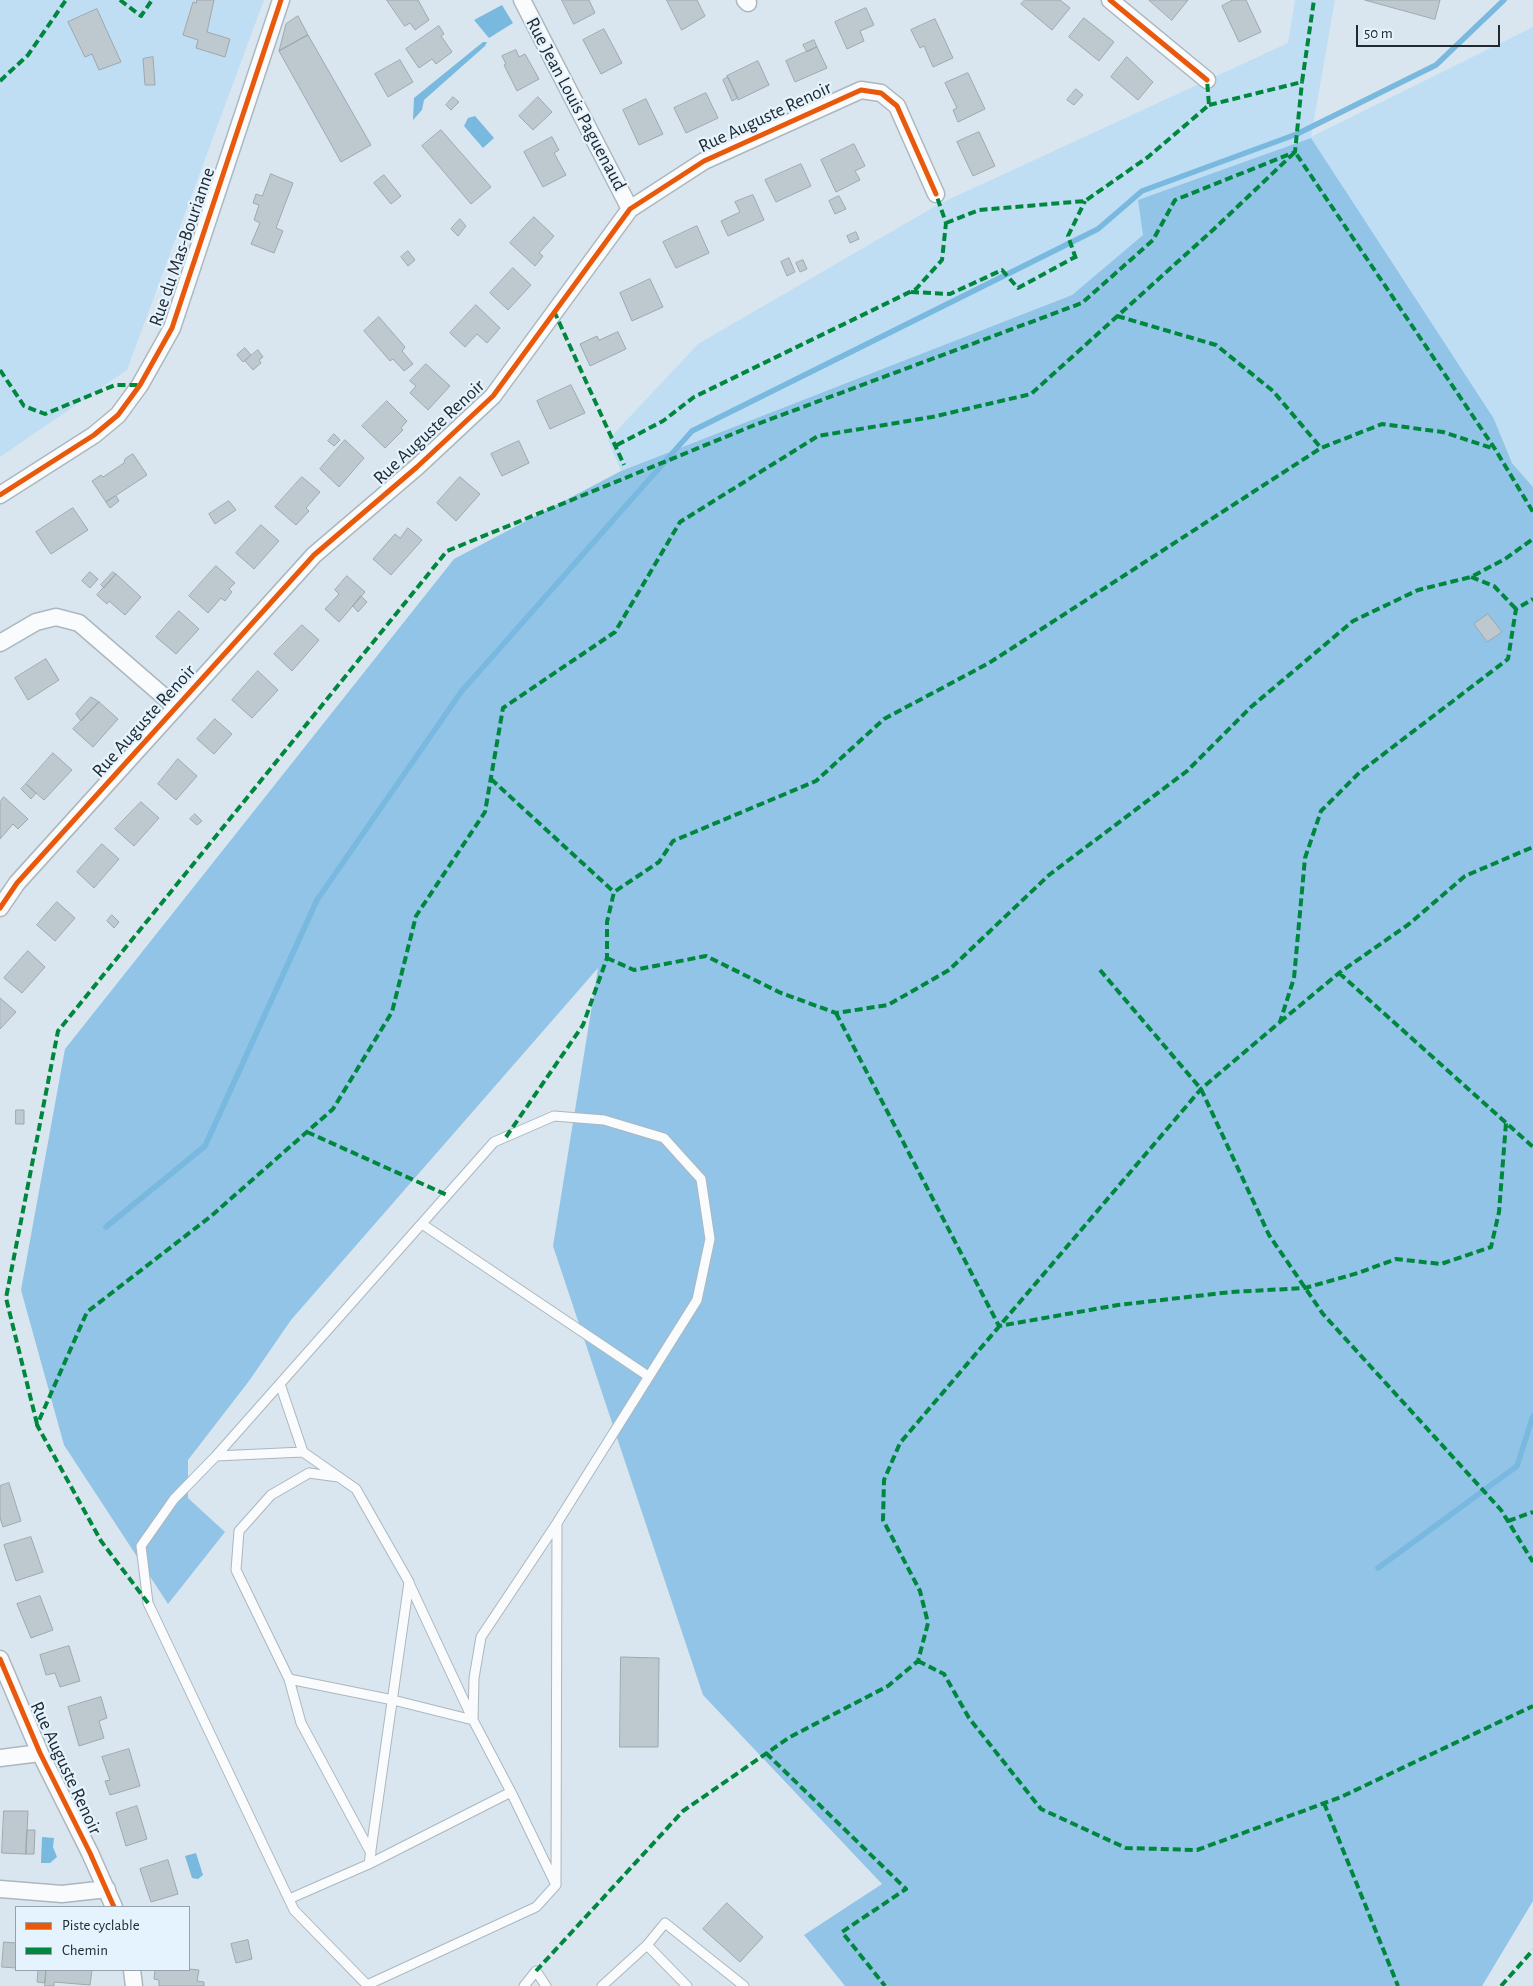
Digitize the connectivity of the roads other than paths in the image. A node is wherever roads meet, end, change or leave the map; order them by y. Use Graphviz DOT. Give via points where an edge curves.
graph roads {
  1 [pos="281,0"];
  2 [pos="522,0"];
  3 [pos="1110,0"];
  4 [pos="1207,80"];
  5 [pos="936,194"];
  6 [pos="630,209"];
  7 [pos="0,496"];
  8 [pos="0,643"];
  9 [pos="176,707"];
  10 [pos="0,908"];
  11 [pos="422,1224"];
  12 [pos="648,1376"];
  13 [pos="280,1384"];
  14 [pos="304,1452"];
  15 [pos="216,1456"];
  16 [pos="338,1477"];
  17 [pos="557,1523"];
  18 [pos="409,1582"];
  19 [pos="0,1659"];
  20 [pos="289,1679"];
  21 [pos="392,1700"];
  22 [pos="473,1720"];
  23 [pos="40,1753"];
  24 [pos="0,1758"];
  25 [pos="511,1792"];
  26 [pos="371,1853"];
  27 [pos="369,1864"];
  28 [pos="556,1885"];
  29 [pos="0,1889"];
  30 [pos="107,1889"];
  31 [pos="289,1899"];
  32 [pos="114,1906"];
  33 [pos="647,1944"];
  34 [pos="132,1971"];
  35 [pos="134,1986"];
  36 [pos="368,1986"];
  37 [pos="524,1986"];
  38 [pos="546,1986"];
  39 [pos="602,1986"];
  40 [pos="687,1986"];
  41 [pos="744,1986"];
  1 -- 7 [label="street, Rue du Mas-Bourianne" via="172,328 145,377 118,415 94,435"];
  2 -- 6 [label="street, Rue Jean Louis Paguenaud"];
  3 -- 4 [label="street"];
  5 -- 6 [label="street, Rue Auguste Renoir" via="896,106 881,93 860,90 704,161"];
  6 -- 9 [label="street, Rue Auguste Renoir" via="492,396 417,467 314,555"];
  8 -- 9 [label="street" via="36,622 56,617 79,623"];
  9 -- 10 [label="street, Rue Auguste Renoir" via="17,883"];
  11 -- 12 [label="lane"];
  11 -- 12 [label="lane" via="494,1142 554,1116 604,1120 664,1138 701,1179 710,1239 697,1300"];
  11 -- 13 [label="lane"];
  12 -- 17 [label="lane"];
  13 -- 14 [label="lane"];
  13 -- 15 [label="lane"];
  14 -- 15 [label="lane"];
  14 -- 16 [label="lane"];
  15 -- 31 [label="lane" via="174,1499 141,1546 148,1603"];
  16 -- 18 [label="lane" via="356,1490"];
  16 -- 20 [label="lane" via="309,1473 271,1495 238,1531 236,1570"];
  17 -- 22 [label="lane" via="481,1637 474,1678"];
  17 -- 28 [label="lane"];
  18 -- 21 [label="lane"];
  18 -- 22 [label="lane"];
  19 -- 23 [label="street, Rue Auguste Renoir"];
  20 -- 21 [label="lane"];
  20 -- 26 [label="lane" via="301,1723"];
  21 -- 22 [label="lane"];
  21 -- 26 [label="lane"];
  22 -- 25 [label="lane"];
  23 -- 24 [label="street, Rue Auguste Renoir"];
  23 -- 30 [label="street, Rue Auguste Renoir"];
  25 -- 27 [label="lane"];
  25 -- 28 [label="lane"];
  26 -- 27 [label="lane"];
  27 -- 31 [label="lane"];
  28 -- 36 [label="lane" via="536,1907"];
  29 -- 30 [label="street" via="62,1894"];
  30 -- 32 [label="street, Rue Auguste Renoir"];
  31 -- 36 [label="lane" via="294,1910"];
  33 -- 39 [label="lane"];
  33 -- 40 [label="lane"];
  33 -- 41 [label="lane" via="665,1923"];
  34 -- 35 [label="street"];
  37 -- 38 [label="lane" via="536,1971"];
}
